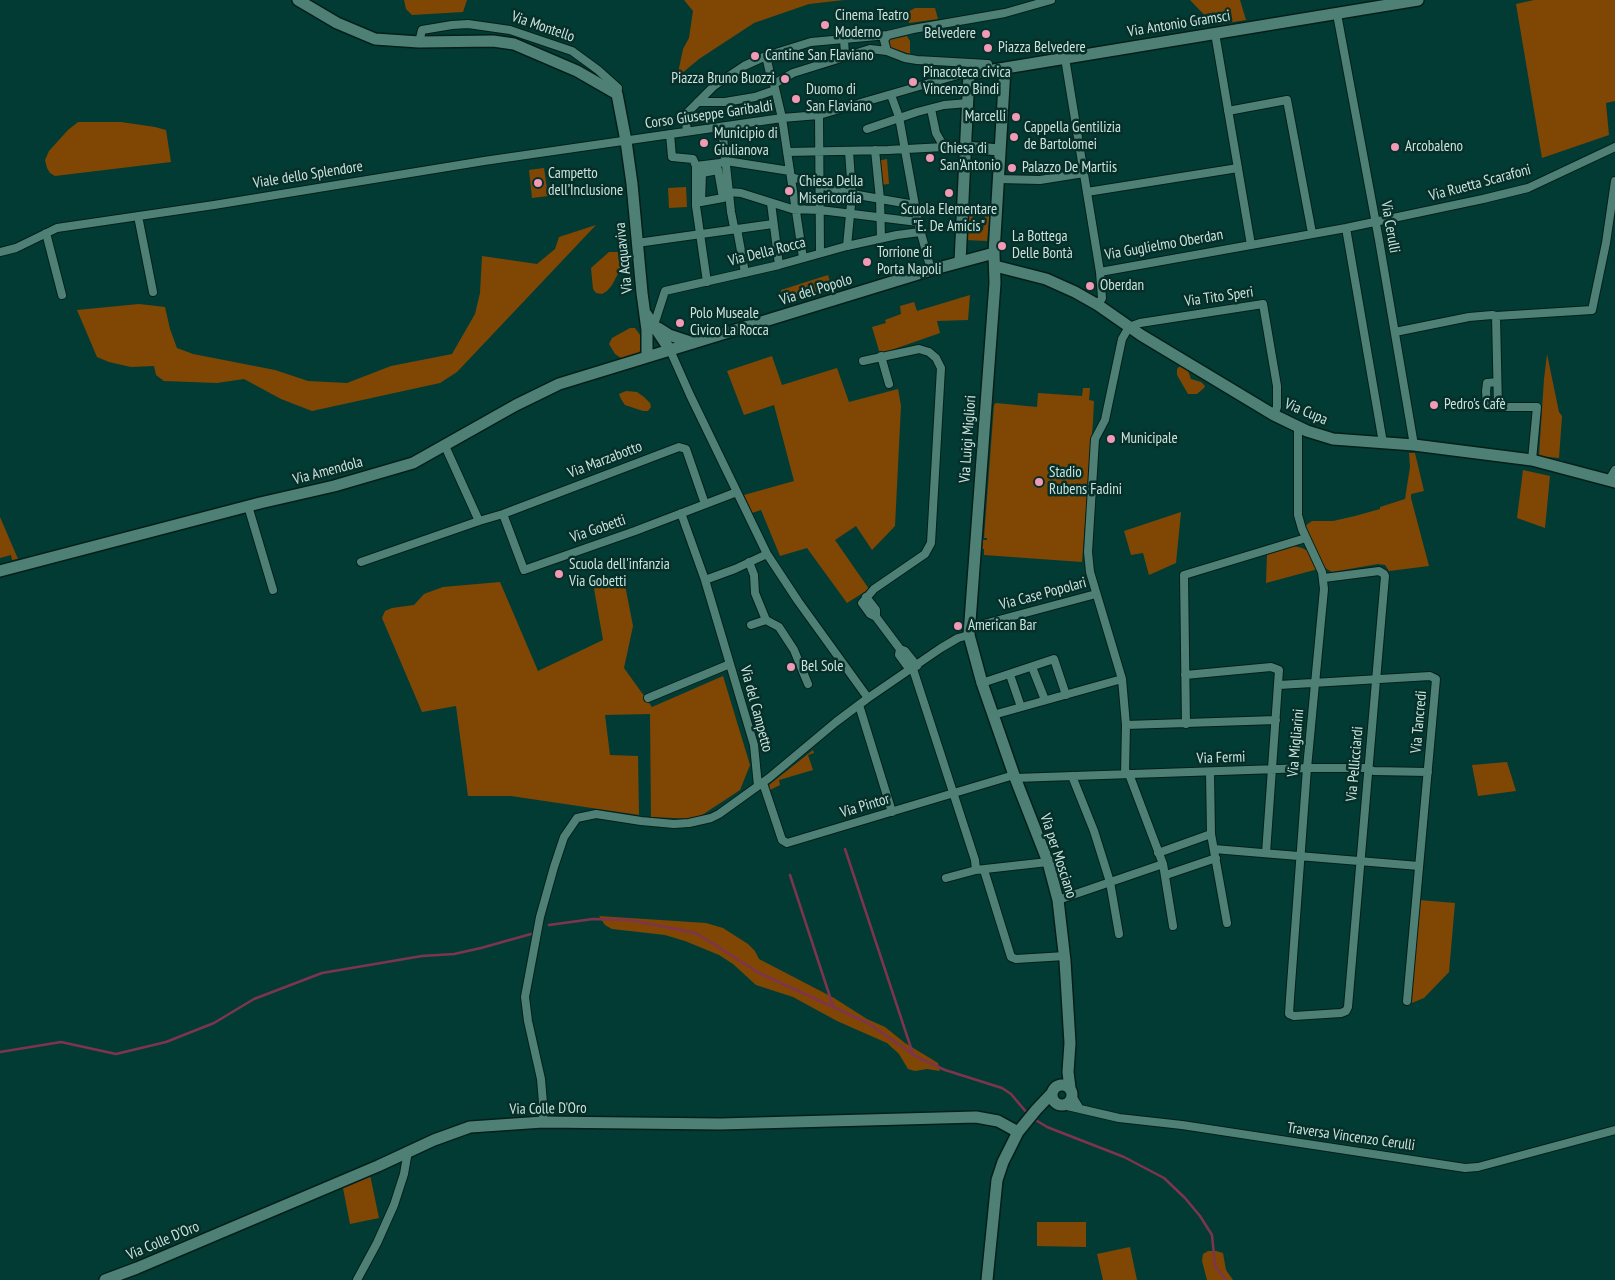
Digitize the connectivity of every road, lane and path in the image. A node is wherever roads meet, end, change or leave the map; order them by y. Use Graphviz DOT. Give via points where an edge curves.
graph roads {
  1 [pos="298,0"];
  2 [pos="1051,0"];
  3 [pos="1418,0"];
  4 [pos="1336,14"];
  5 [pos="1215,33"];
  6 [pos="888,35"];
  7 [pos="844,38"];
  8 [pos="420,42"];
  9 [pos="887,51"];
  10 [pos="766,56"];
  11 [pos="845,57"];
  12 [pos="1065,58"];
  13 [pos="949,62"];
  14 [pos="988,64"];
  15 [pos="1005,68"];
  16 [pos="969,74"];
  17 [pos="775,87"];
  18 [pos="617,94"];
  19 [pos="891,95"];
  20 [pos="698,102"];
  21 [pos="968,103"];
  22 [pos="931,109"];
  23 [pos="1228,111"];
  24 [pos="819,115"];
  25 [pos="782,118"];
  26 [pos="899,118"];
  27 [pos="722,128"];
  28 [pos="866,129"];
  29 [pos="687,131"];
  30 [pos="670,134"];
  31 [pos="626,141"];
  32 [pos="944,146"];
  33 [pos="1615,147"];
  34 [pos="966,148"];
  35 [pos="906,149"];
  36 [pos="849,150"];
  37 [pos="875,150"];
  38 [pos="999,150"];
  39 [pos="820,151"];
  40 [pos="787,152"];
  41 [pos="726,160"];
  42 [pos="696,166"];
  43 [pos="1238,168"];
  44 [pos="1084,173"];
  45 [pos="790,174"];
  46 [pos="998,178"];
  47 [pos="1615,182"];
  48 [pos="820,185"];
  49 [pos="729,192"];
  50 [pos="1087,192"];
  51 [pos="852,194"];
  52 [pos="880,199"];
  53 [pos="730,202"];
  54 [pos="771,202"];
  55 [pos="699,204"];
  56 [pos="915,205"];
  57 [pos="796,209"];
  58 [pos="820,210"];
  59 [pos="850,214"];
  60 [pos="138,216"];
  61 [pos="880,218"];
  62 [pos="918,222"];
  63 [pos="1376,222"];
  64 [pos="773,224"];
  65 [pos="1346,228"];
  66 [pos="737,229"];
  67 [pos="920,232"];
  68 [pos="46,233"];
  69 [pos="1312,233"];
  70 [pos="700,234"];
  71 [pos="881,238"];
  72 [pos="637,243"];
  73 [pos="1250,245"];
  74 [pos="847,246"];
  75 [pos="0,252"];
  76 [pos="820,253"];
  77 [pos="994,253"];
  78 [pos="803,258"];
  79 [pos="960,262"];
  80 [pos="779,265"];
  81 [pos="996,266"];
  82 [pos="931,270"];
  83 [pos="1100,272"];
  84 [pos="745,273"];
  85 [pos="707,282"];
  86 [pos="153,292"];
  87 [pos="62,295"];
  88 [pos="1098,305"];
  89 [pos="1496,316"];
  90 [pos="1129,327"];
  91 [pos="651,328"];
  92 [pos="1395,332"];
  93 [pos="694,343"];
  94 [pos="665,352"];
  95 [pos="881,356"];
  96 [pos="647,357"];
  97 [pos="863,361"];
  98 [pos="1497,382"];
  99 [pos="889,384"];
  100 [pos="1498,407"];
  101 [pos="1274,415"];
  102 [pos="1298,427"];
  103 [pos="1383,443"];
  104 [pos="1414,445"];
  105 [pos="445,446"];
  106 [pos="1532,460"];
  107 [pos="1613,477"];
  108 [pos="738,492"];
  109 [pos="705,504"];
  110 [pos="248,506"];
  111 [pos="681,513"];
  112 [pos="503,514"];
  113 [pos="478,521"];
  114 [pos="1306,538"];
  115 [pos="768,554"];
  116 [pos="361,562"];
  117 [pos="750,562"];
  118 [pos="0,571"];
  119 [pos="1324,578"];
  120 [pos="705,580"];
  121 [pos="273,590"];
  122 [pos="1096,594"];
  123 [pos="766,620"];
  124 [pos="751,625"];
  125 [pos="969,631"];
  126 [pos="730,664"];
  127 [pos="1032,667"];
  128 [pos="913,668"];
  129 [pos="1010,675"];
  130 [pos="1185,675"];
  131 [pos="1122,679"];
  132 [pos="1376,679"];
  133 [pos="982,683"];
  134 [pos="1316,683"];
  135 [pos="808,684"];
  136 [pos="1279,685"];
  137 [pos="1066,695"];
  138 [pos="648,698"];
  139 [pos="868,698"];
  140 [pos="1045,700"];
  141 [pos="859,705"];
  142 [pos="1021,707"];
  143 [pos="993,715"];
  144 [pos="1276,720"];
  145 [pos="1186,724"];
  146 [pos="1126,725"];
  147 [pos="1307,768"];
  148 [pos="1368,769"];
  149 [pos="1272,770"];
  150 [pos="1210,772"];
  151 [pos="1428,772"];
  152 [pos="1127,774"];
  153 [pos="1014,776"];
  154 [pos="1072,776"];
  155 [pos="760,785"];
  156 [pos="952,794"];
  157 [pos="892,812"];
  158 [pos="1211,834"];
  159 [pos="1214,849"];
  160 [pos="1158,853"];
  161 [pos="1266,853"];
  162 [pos="1300,856"];
  163 [pos="1216,858"];
  164 [pos="1360,860"];
  165 [pos="1048,862"];
  166 [pos="1163,864"];
  167 [pos="1419,866"];
  168 [pos="980,870"];
  169 [pos="1166,875"];
  170 [pos="946,878"];
  171 [pos="1110,882"];
  172 [pos="1058,900"];
  173 [pos="1227,923"];
  174 [pos="1173,926"];
  175 [pos="1119,934"];
  176 [pos="1065,956"];
  177 [pos="1407,1001"];
  178 [pos="1341,1014"];
  179 [pos="1068,1072"];
  180 [pos="1055,1089"];
  181 [pos="1072,1092"];
  182 [pos="1062,1105"];
  183 [pos="1080,1108"];
  184 [pos="1036,1110"];
  185 [pos="542,1122"];
  186 [pos="1615,1130"];
  187 [pos="1018,1132"];
  188 [pos="408,1151"];
  189 [pos="105,1280"];
  190 [pos="357,1280"];
  191 [pos="988,1280"];
  1 -- 8 [label="main road, Via Montello" via="375,39"];
  2 -- 6 [label="street" via="1006,13"];
  3 -- 4 [label="main road, Via Antonio Gramsci"];
  4 -- 5 [label="main road, Via Antonio Gramsci"];
  4 -- 63 [label="street, Via Cerulli"];
  5 -- 12 [label="main road, Via Antonio Gramsci"];
  5 -- 23 [label="street"];
  6 -- 7 [label="street"];
  6 -- 9 [label="street" via="884,40"];
  7 -- 10 [label="street" via="811,42"];
  7 -- 11 [label="street"];
  8 -- 18 [label="main road, Via Montello" via="493,41 514,44 577,71"];
  8 -- 18 [label="street, Via Montello" via="422,30 452,24 510,30 572,51 618,88"];
  9 -- 11 [label="street" via="874,49"];
  9 -- 13 [label="street" via="917,60"];
  10 -- 17 [label="street"];
  10 -- 20 [label="street" via="714,86"];
  11 -- 17 [label="street" via="793,73"];
  12 -- 15 [label="main road, Via Antonio Gramsci"];
  12 -- 44 [label="street"];
  13 -- 14 [label="street"];
  13 -- 16 [label="street" via="961,66"];
  14 -- 15 [label="main road"];
  14 -- 16 [label="main road"];
  15 -- 16 [label="main road"];
  15 -- 38 [label="main road, Via Luigi Migliori"];
  16 -- 19 [label="street, Corso Giuseppe Garibaldi"];
  16 -- 21 [label="main road"];
  17 -- 20 [label="street" via="755,97"];
  17 -- 25 [label="street"];
  18 -- 31 [label="main road, Via Montello"];
  19 -- 24 [label="street, Corso Giuseppe Garibaldi"];
  19 -- 26 [label="street"];
  20 -- 29 [label="street" via="685,115"];
  21 -- 22 [label="street"];
  21 -- 34 [label="main road"];
  22 -- 26 [label="street"];
  22 -- 32 [label="street" via="936,133"];
  23 -- 43 [label="street"];
  23 -- 69 [label="street" via="1287,100"];
  24 -- 25 [label="street, Corso Giuseppe Garibaldi"];
  24 -- 39 [label="street"];
  25 -- 27 [label="street, Corso Giuseppe Garibaldi"];
  25 -- 40 [label="street"];
  26 -- 28 [label="street"];
  26 -- 35 [label="street"];
  27 -- 29 [label="street, Corso Giuseppe Garibaldi"];
  27 -- 41 [label="street"];
  29 -- 30 [label="street, Corso Giuseppe Garibaldi"];
  30 -- 31 [label="street, Corso Giuseppe Garibaldi"];
  30 -- 42 [label="street" via="672,157 692,159"];
  31 -- 60 [label="street, Viale dello Splendore"];
  31 -- 72 [label="main road, Via Acquaviva"];
  32 -- 34 [label="street"];
  32 -- 35 [label="street"];
  33 -- 63 [label="street, Via Ruetta Scarafoni" via="1528,188"];
  34 -- 38 [label="main road"];
  34 -- 79 [label="main road"];
  35 -- 37 [label="street"];
  35 -- 56 [label="street"];
  36 -- 37 [label="street"];
  36 -- 39 [label="street"];
  36 -- 51 [label="street"];
  37 -- 52 [label="street"];
  38 -- 46 [label="main road, Via Luigi Migliori"];
  39 -- 40 [label="street"];
  39 -- 48 [label="street"];
  40 -- 45 [label="street"];
  41 -- 42 [label="street"];
  41 -- 45 [label="street"];
  41 -- 49 [label="street"];
  42 -- 55 [label="street"];
  43 -- 50 [label="street"];
  43 -- 73 [label="street"];
  44 -- 46 [label="street" via="1040,180"];
  44 -- 50 [label="street"];
  45 -- 48 [label="street"];
  45 -- 57 [label="street"];
  46 -- 77 [label="main road, Via Luigi Migliori"];
  47 -- 89 [label="street" via="1592,310"];
  48 -- 51 [label="street"];
  48 -- 58 [label="street"];
  49 -- 53 [label="street"];
  49 -- 54 [label="street"];
  50 -- 83 [label="street"];
  51 -- 52 [label="street"];
  51 -- 59 [label="street"];
  52 -- 56 [label="street"];
  52 -- 61 [label="street"];
  53 -- 55 [label="street"];
  53 -- 66 [label="street"];
  54 -- 57 [label="street"];
  54 -- 64 [label="street"];
  55 -- 55 [label="street" via="723,198 718,170 702,173"];
  55 -- 70 [label="street"];
  56 -- 62 [label="street"];
  57 -- 58 [label="street"];
  57 -- 78 [label="street"];
  58 -- 59 [label="street"];
  58 -- 76 [label="street"];
  59 -- 61 [label="street"];
  59 -- 74 [label="street"];
  60 -- 68 [label="street, Viale dello Splendore" via="57,228"];
  60 -- 86 [label="street"];
  61 -- 62 [label="street"];
  61 -- 71 [label="street"];
  62 -- 67 [label="street"];
  63 -- 65 [label="street, Via Guglielmo Oberdan"];
  63 -- 92 [label="street, Via Cerulli"];
  64 -- 66 [label="street"];
  64 -- 80 [label="street"];
  65 -- 69 [label="street, Via Guglielmo Oberdan"];
  65 -- 103 [label="street"];
  66 -- 70 [label="street"];
  66 -- 84 [label="street"];
  67 -- 71 [label="street, Via Della Rocca"];
  67 -- 82 [label="street"];
  68 -- 75 [label="street, Viale dello Splendore"];
  68 -- 87 [label="street"];
  69 -- 73 [label="street, Via Guglielmo Oberdan"];
  70 -- 72 [label="street"];
  70 -- 85 [label="street"];
  71 -- 74 [label="street, Via Della Rocca"];
  72 -- 91 [label="main road, Via Acquaviva" via="645,312"];
  73 -- 83 [label="street, Via Guglielmo Oberdan"];
  74 -- 76 [label="street, Via Della Rocca"];
  76 -- 78 [label="street, Via Della Rocca"];
  77 -- 79 [label="main road, Via del Popolo"];
  77 -- 81 [label="main road, Via Luigi Migliori"];
  78 -- 80 [label="street, Via Della Rocca"];
  79 -- 82 [label="main road, Via del Popolo"];
  80 -- 84 [label="street, Via Della Rocca"];
  81 -- 88 [label="main road" via="1056,283"];
  81 -- 125 [label="main road, Via Luigi Migliori"];
  82 -- 93 [label="main road, Via del Popolo"];
  83 -- 88 [label="street, Via Guglielmo Oberdan" via="1102,298"];
  84 -- 85 [label="street, Via Della Rocca"];
  85 -- 91 [label="street, Via Della Rocca" via="665,291"];
  88 -- 90 [label="main road, Via Cupa"];
  89 -- 92 [label="street" via="1469,317"];
  89 -- 98 [label="street"];
  90 -- 101 [label="main road, Via Cupa"];
  90 -- 101 [label="street, Via Tito Speri" via="1263,304 1277,386"];
  90 -- 122 [label="street" via="1122,339 1105,420 1095,438 1088,552"];
  91 -- 93 [label="main road"];
  91 -- 94 [label="main road, Via Acquaviva" via="652,342"];
  91 -- 96 [label="main road, Via Acquaviva"];
  92 -- 104 [label="street, Via Cerulli"];
  93 -- 94 [label="main road, Via del Popolo"];
  94 -- 96 [label="main road, Via del Popolo"];
  94 -- 108 [label="street"];
  95 -- 97 [label="street"];
  95 -- 99 [label="street"];
  95 -- 128 [label="street" via="919,349 936,358 941,368 931,543 925,554 866,597 876,610 876,617 900,649 899,655"];
  96 -- 105 [label="main road, Via Amendola" via="559,384"];
  98 -- 100 [label="street"];
  98 -- 100 [label="street" via="1487,383 1486,404 1487,407"];
  100 -- 106 [label="street" via="1537,408"];
  101 -- 102 [label="main road, Via Cupa"];
  102 -- 103 [label="main road, Via Cupa" via="1333,439"];
  102 -- 114 [label="street, Via Migliarini" via="1297,507"];
  103 -- 104 [label="main road, Via Cupa"];
  104 -- 106 [label="main road, Via Cupa"];
  105 -- 110 [label="main road, Via Amendola" via="413,463"];
  105 -- 113 [label="street"];
  106 -- 107 [label="main road, Via Cupa"];
  108 -- 109 [label="street, Via Gobetti"];
  108 -- 115 [label="street"];
  109 -- 111 [label="street, Via Gobetti"];
  109 -- 112 [label="street, Via Marzabotto" via="686,449 679,447"];
  110 -- 118 [label="main road, Via Amendola"];
  110 -- 121 [label="street"];
  111 -- 112 [label="street, Via Gobetti" via="524,570"];
  111 -- 120 [label="street, Via del Campetto"];
  112 -- 113 [label="street, Via Marzabotto"];
  113 -- 116 [label="street, Via Marzabotto"];
  114 -- 119 [label="street, Via Migliarini"];
  114 -- 130 [label="street" via="1184,575"];
  115 -- 117 [label="street"];
  115 -- 139 [label="street"];
  117 -- 120 [label="street"];
  117 -- 123 [label="street" via="755,593"];
  119 -- 132 [label="street, Via Pellicciardi" via="1380,571 1384,574"];
  119 -- 134 [label="street, Via Migliarini"];
  120 -- 126 [label="street, Via del Campetto"];
  122 -- 125 [label="street, Via Case Popolari"];
  122 -- 131 [label="street, Via Case Popolari"];
  123 -- 124 [label="street"];
  123 -- 135 [label="street" via="779,627 794,650"];
  125 -- 128 [label="street, Via Case Popolari"];
  125 -- 133 [label="main road, Via per Mosciano"];
  126 -- 138 [label="street"];
  126 -- 155 [label="street, Via del Campetto" via="754,745"];
  127 -- 129 [label="street"];
  127 -- 137 [label="street" via="1054,659"];
  127 -- 140 [label="street"];
  128 -- 139 [label="street, Via Case Popolari"];
  128 -- 156 [label="street"];
  129 -- 133 [label="street"];
  129 -- 142 [label="street"];
  130 -- 136 [label="street" via="1271,667 1279,670"];
  130 -- 145 [label="street"];
  131 -- 137 [label="street"];
  131 -- 146 [label="street, Via Case Popolari"];
  132 -- 134 [label="street, Via Tancredi"];
  132 -- 148 [label="street, Via Pellicciardi"];
  132 -- 151 [label="street, Via Tancredi" via="1430,676 1436,679"];
  133 -- 143 [label="main road, Via per Mosciano"];
  134 -- 136 [label="street, Via Tancredi"];
  134 -- 147 [label="street, Via Migliarini"];
  136 -- 144 [label="street"];
  137 -- 140 [label="street"];
  139 -- 141 [label="street, Via Case Popolari"];
  140 -- 142 [label="street"];
  141 -- 155 [label="street, Via Case Popolari"];
  141 -- 157 [label="street"];
  142 -- 143 [label="street"];
  143 -- 153 [label="main road, Via per Mosciano"];
  144 -- 145 [label="street"];
  144 -- 149 [label="street"];
  145 -- 146 [label="street"];
  146 -- 152 [label="street, Via Case Popolari"];
  147 -- 148 [label="street, Via Fermi"];
  147 -- 149 [label="street, Via Fermi"];
  147 -- 162 [label="street, Via Migliarini"];
  148 -- 151 [label="street, Via Fermi"];
  148 -- 164 [label="street, Via Pellicciardi"];
  149 -- 150 [label="street, Via Fermi"];
  149 -- 161 [label="street"];
  150 -- 152 [label="street, Via Fermi"];
  150 -- 158 [label="street"];
  151 -- 167 [label="street, Via Tancredi"];
  152 -- 154 [label="street, Via Fermi"];
  152 -- 160 [label="street"];
  153 -- 154 [label="street, Via Fermi"];
  153 -- 156 [label="street, Via Pintor"];
  153 -- 165 [label="main road, Via per Mosciano"];
  154 -- 171 [label="street"];
  155 -- 157 [label="street, Via Pintor" via="782,840 787,843"];
  155 -- 185 [label="street" via="703,821 674,824 596,814 577,818 564,837 540,917 525,996 541,1079"];
  156 -- 157 [label="street, Via Pintor"];
  156 -- 168 [label="street"];
  158 -- 159 [label="street"];
  158 -- 160 [label="street"];
  159 -- 161 [label="street"];
  159 -- 163 [label="street"];
  160 -- 166 [label="street"];
  161 -- 162 [label="street"];
  162 -- 164 [label="street"];
  162 -- 178 [label="street, Via Migliarini" via="1289,1014 1299,1017"];
  163 -- 169 [label="street"];
  163 -- 173 [label="street"];
  164 -- 167 [label="street"];
  164 -- 178 [label="street, Via Pellicciardi" via="1350,1000 1346,1011"];
  165 -- 168 [label="street"];
  165 -- 172 [label="main road, Via per Mosciano"];
  166 -- 169 [label="street"];
  166 -- 171 [label="street"];
  167 -- 177 [label="street, Via Tancredi"];
  168 -- 170 [label="street"];
  168 -- 176 [label="street" via="1011,957"];
  169 -- 174 [label="street"];
  171 -- 172 [label="street"];
  171 -- 175 [label="street"];
  172 -- 176 [label="main road, Via per Mosciano"];
  176 -- 179 [label="main road, Via per Mosciano" via="1070,1043"];
  179 -- 180 [label="main road"];
  179 -- 181 [label="main road, Via per Mosciano"];
  180 -- 181 [label="main road" via="1066,1085"];
  180 -- 182 [label="main road" via="1055,1101"];
  180 -- 184 [label="main road"];
  181 -- 182 [label="main road" via="1069,1102"];
  181 -- 183 [label="street"];
  182 -- 183 [label="street"];
  182 -- 184 [label="main road"];
  183 -- 186 [label="street, Traversa Vincenzo Cerulli" via="1119,1118 1465,1168"];
  184 -- 187 [label="main road"];
  185 -- 187 [label="main road, Via Colle D'Oro" via="720,1124 976,1117 1003,1123"];
  185 -- 188 [label="main road, Via Colle D'Oro" via="470,1128"];
  187 -- 191 [label="main road" via="997,1180"];
  188 -- 189 [label="main road, Via Colle D'Oro"];
  188 -- 190 [label="street" via="394,1205"];
}
